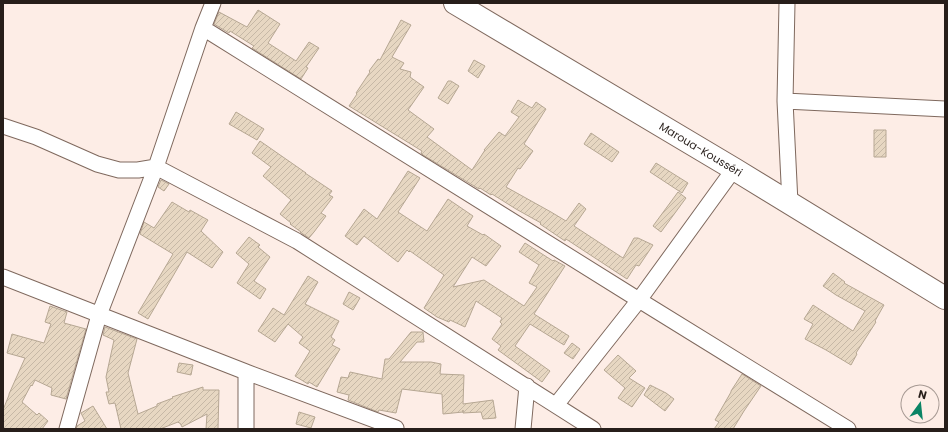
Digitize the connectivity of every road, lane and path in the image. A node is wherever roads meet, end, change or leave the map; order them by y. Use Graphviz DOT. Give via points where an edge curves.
graph roads {
  1 [pos="213,3"];
  2 [pos="455,3"];
  3 [pos="787,3"];
  4 [pos="203,28"];
  5 [pos="785,101"];
  6 [pos="945,109"];
  7 [pos="3,126"];
  8 [pos="156,167"];
  9 [pos="734,169"];
  10 [pos="790,204"];
  11 [pos="3,277"];
  12 [pos="945,298"];
  13 [pos="639,300"];
  14 [pos="99,315"];
  15 [pos="246,372"];
  16 [pos="527,386"];
  17 [pos="556,405"];
  18 [pos="396,428"];
  19 [pos="67,429"];
  20 [pos="246,429"];
  21 [pos="523,429"];
  22 [pos="593,429"];
  23 [pos="848,429"];
  1 -- 4 [label="street"];
  2 -- 9 [label="highway, Maroua-Kousséri"];
  3 -- 5 [label="street"];
  4 -- 8 [label="street"];
  4 -- 13 [label="street"];
  5 -- 6 [label="street"];
  5 -- 10 [label="street"];
  7 -- 8 [label="street" via="36,136 97,164 119,170"];
  8 -- 14 [label="street"];
  8 -- 16 [label="street" via="297,241"];
  9 -- 10 [label="highway, Maroua-Kousséri"];
  9 -- 13 [label="street"];
  10 -- 12 [label="highway, Maroua-Kousséri"];
  11 -- 14 [label="street"];
  13 -- 17 [label="street"];
  13 -- 23 [label="street"];
  14 -- 15 [label="street"];
  14 -- 19 [label="street"];
  15 -- 18 [label="street"];
  15 -- 20 [label="street"];
  16 -- 17 [label="street"];
  16 -- 21 [label="street"];
  17 -- 22 [label="street"];
}
